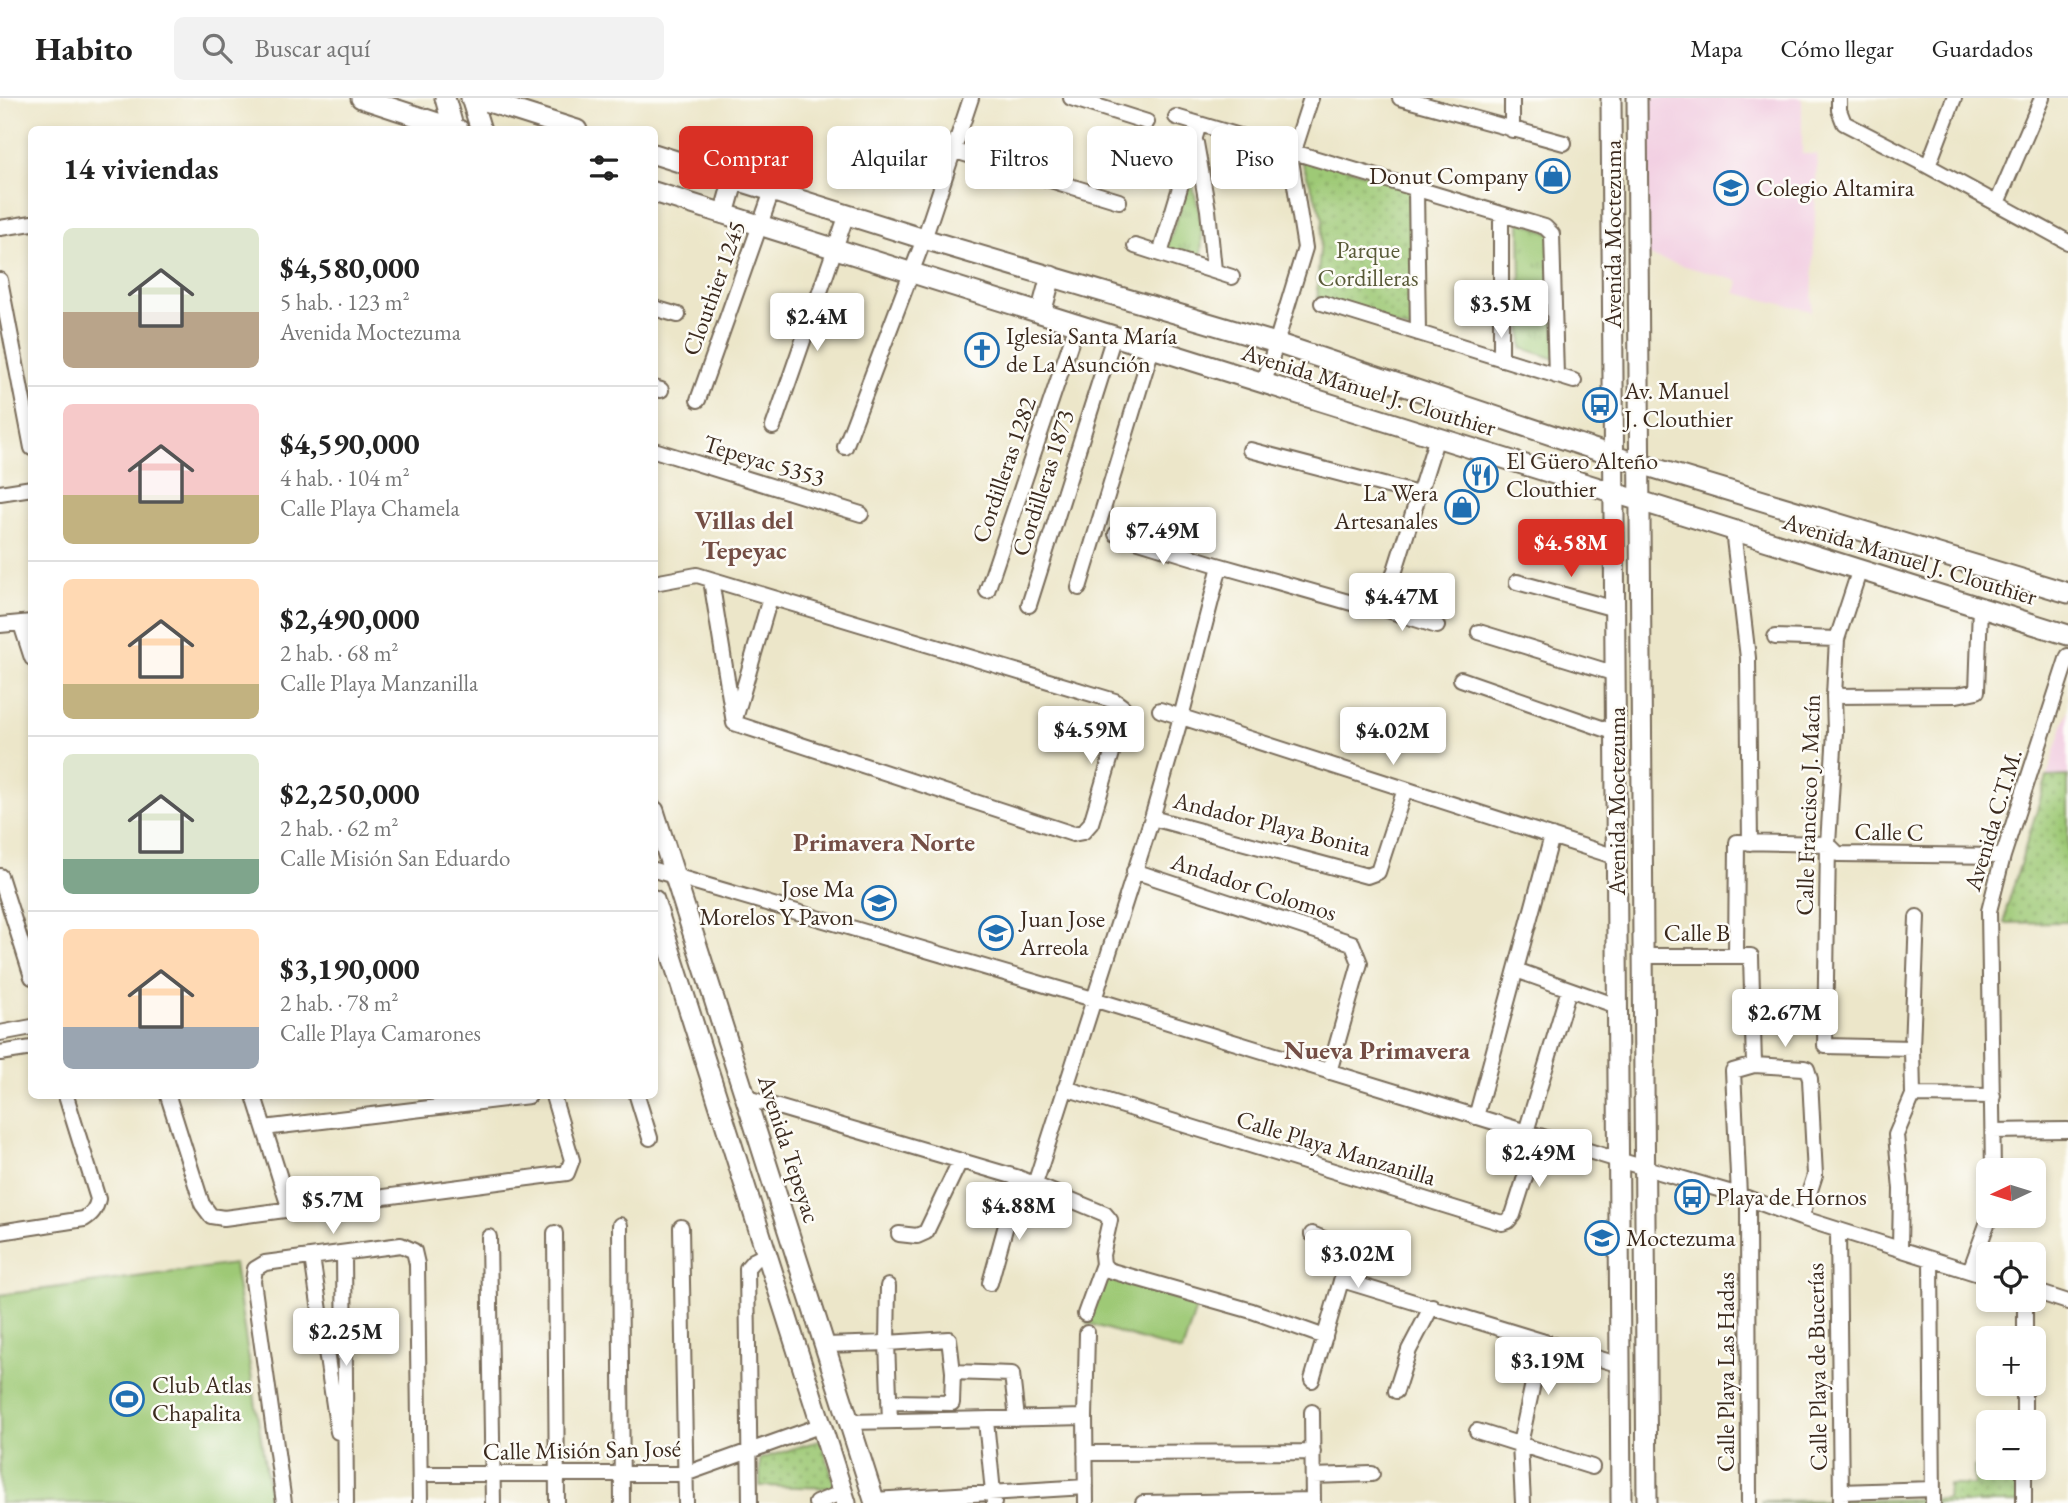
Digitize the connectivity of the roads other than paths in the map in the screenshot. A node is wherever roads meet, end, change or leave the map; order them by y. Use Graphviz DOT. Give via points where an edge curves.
graph roads {
  1 [pos="361,98"];
  2 [pos="445,98"];
  3 [pos="471,98"];
  4 [pos="477,98"];
  5 [pos="971,98"];
  6 [pos="1071,98"];
  7 [pos="1311,98"];
  8 [pos="1400,98"];
  9 [pos="1512,98"];
  10 [pos="1611,98"];
  11 [pos="1637,98"];
  12 [pos="1839,98"];
  13 [pos="1954,98"];
  14 [pos="2042,98"];
  15 [pos="1176,117"];
  16 [pos="1147,122"];
  17 [pos="1199,124"];
  18 [pos="446,126"];
  19 [pos="454,126"];
  20 [pos="480,126"];
  21 [pos="564,126"];
  22 [pos="1211,128"];
  23 [pos="1512,130"];
  24 [pos="1197,134"];
  25 [pos="1298,139"];
  26 [pos="1564,143"];
  27 [pos="1197,145"];
  28 [pos="955,151"];
  29 [pos="1298,153"];
  30 [pos="658,155"];
  31 [pos="679,162"];
  32 [pos="1928,166"];
  33 [pos="731,189"];
  34 [pos="766,189"];
  35 [pos="1180,189"];
  36 [pos="1296,189"];
  37 [pos="1416,189"];
  38 [pos="772,191"];
  39 [pos="658,193"];
  40 [pos="1119,201"];
  41 [pos="1997,203"];
  42 [pos="724,214"];
  43 [pos="847,214"];
  44 [pos="1501,215"];
  45 [pos="28,224"];
  46 [pos="761,225"];
  47 [pos="0,228"];
  48 [pos="924,239"];
  49 [pos="2068,242"];
  50 [pos="1135,246"];
  51 [pos="835,248"];
  52 [pos="1160,254"];
  53 [pos="1214,270"];
  54 [pos="912,272"];
  55 [pos="1051,276"];
  56 [pos="1232,276"];
  57 [pos="0,280"];
  58 [pos="1322,303"];
  59 [pos="658,309"];
  60 [pos="1041,313"];
  61 [pos="678,315"];
  62 [pos="1077,324"];
  63 [pos="1418,333"];
  64 [pos="1114,336"];
  65 [pos="1276,343"];
  66 [pos="1152,348"];
  67 [pos="1501,359"];
  68 [pos="1556,376"];
  69 [pos="1574,382"];
  70 [pos="1264,383"];
  71 [pos="698,400"];
  72 [pos="28,427"];
  73 [pos="773,427"];
  74 [pos="1437,437"];
  75 [pos="845,447"];
  76 [pos="1250,450"];
  77 [pos="658,451"];
  78 [pos="1614,456"];
  79 [pos="1639,463"];
  80 [pos="28,489"];
  81 [pos="0,493"];
  82 [pos="1615,493"];
  83 [pos="1419,494"];
  84 [pos="1640,500"];
  85 [pos="861,514"];
  86 [pos="1732,530"];
  87 [pos="1116,534"];
  88 [pos="1220,566"];
  89 [pos="1860,569"];
  90 [pos="711,580"];
  91 [pos="658,582"];
  92 [pos="1517,582"];
  93 [pos="1079,588"];
  94 [pos="987,591"];
  95 [pos="2068,593"];
  96 [pos="770,598"];
  97 [pos="1029,605"];
  98 [pos="1378,607"];
  99 [pos="1980,607"];
  100 [pos="1615,609"];
  101 [pos="26,623"];
  102 [pos="0,625"];
  103 [pos="1437,626"];
  104 [pos="1479,632"];
  105 [pos="2068,635"];
  106 [pos="1774,637"];
  107 [pos="1837,639"];
  108 [pos="2068,656"];
  109 [pos="1616,674"];
  110 [pos="1461,679"];
  111 [pos="1834,696"];
  112 [pos="1160,710"];
  113 [pos="1181,717"];
  114 [pos="734,723"];
  115 [pos="1616,733"];
  116 [pos="1405,789"];
  117 [pos="1152,818"];
  118 [pos="658,833"];
  119 [pos="1552,836"];
  120 [pos="1743,842"];
  121 [pos="1828,844"];
  122 [pos="2003,856"];
  123 [pos="1616,857"];
  124 [pos="1134,872"];
  125 [pos="664,873"];
  126 [pos="0,876"];
  127 [pos="658,913"];
  128 [pos="1917,917"];
  129 [pos="1643,956"];
  130 [pos="1743,956"];
  131 [pos="28,964"];
  132 [pos="1516,970"];
  133 [pos="1569,989"];
  134 [pos="1093,999"];
  135 [pos="1617,1006"];
  136 [pos="28,1028"];
  137 [pos="0,1033"];
  138 [pos="1912,1048"];
  139 [pos="28,1049"];
  140 [pos="0,1053"];
  141 [pos="1754,1065"];
  142 [pos="1329,1072"];
  143 [pos="1065,1088"];
  144 [pos="1913,1094"];
  145 [pos="1993,1096"];
  146 [pos="747,1098"];
  147 [pos="67,1099"];
  148 [pos="170,1099"];
  149 [pos="255,1099"];
  150 [pos="504,1099"];
  151 [pos="554,1099"];
  152 [pos="637,1099"];
  153 [pos="1476,1117"];
  154 [pos="264,1128"];
  155 [pos="2068,1130"];
  156 [pos="1993,1131"];
  157 [pos="1532,1134"];
  158 [pos="650,1138"];
  159 [pos="1993,1158"];
  160 [pos="1618,1160"];
  161 [pos="960,1161"];
  162 [pos="1644,1167"];
  163 [pos="1019,1178"];
  164 [pos="1035,1184"];
  165 [pos="1743,1197"];
  166 [pos="290,1210"];
  167 [pos="1801,1218"];
  168 [pos="620,1225"];
  169 [pos="681,1227"];
  170 [pos="1986,1228"];
  171 [pos="1838,1230"];
  172 [pos="0,1232"];
  173 [pos="555,1233"];
  174 [pos="899,1234"];
  175 [pos="1312,1234"];
  176 [pos="489,1237"];
  177 [pos="1900,1249"];
  178 [pos="344,1252"];
  179 [pos="767,1254"];
  180 [pos="312,1257"];
  181 [pos="1931,1259"];
  182 [pos="1103,1264"];
  183 [pos="1970,1271"];
  184 [pos="1976,1273"];
  185 [pos="1342,1280"];
  186 [pos="990,1283"];
  187 [pos="888,1286"];
  188 [pos="2046,1295"];
  189 [pos="2068,1302"];
  190 [pos="1432,1306"];
  191 [pos="1084,1314"];
  192 [pos="817,1316"];
  193 [pos="790,1325"];
  194 [pos="1087,1333"];
  195 [pos="1325,1337"];
  196 [pos="1542,1342"];
  197 [pos="887,1343"];
  198 [pos="826,1345"];
  199 [pos="1620,1365"];
  200 [pos="953,1373"];
  201 [pos="1312,1380"];
  202 [pos="1396,1391"];
  203 [pos="889,1402"];
  204 [pos="952,1403"];
  205 [pos="1312,1412"];
  206 [pos="1085,1417"];
  207 [pos="1017,1419"];
  208 [pos="890,1421"];
  209 [pos="953,1421"];
  210 [pos="986,1421"];
  211 [pos="850,1422"];
  212 [pos="822,1425"];
  213 [pos="1477,1431"];
  214 [pos="1520,1444"];
  215 [pos="749,1451"];
  216 [pos="1313,1452"];
  217 [pos="1085,1453"];
  218 [pos="1592,1467"];
  219 [pos="557,1474"];
  220 [pos="622,1474"];
  221 [pos="685,1474"];
  222 [pos="1372,1474"];
  223 [pos="420,1475"];
  224 [pos="492,1475"];
  225 [pos="1313,1476"];
  226 [pos="2024,1480"];
  227 [pos="346,1485"];
  228 [pos="1086,1487"];
  229 [pos="1933,1496"];
  230 [pos="1841,1497"];
  231 [pos="845,1498"];
  232 [pos="994,1499"];
  233 [pos="1313,1501"];
  234 [pos="875,1502"];
  235 [pos="284,1503"];
  236 [pos="346,1503"];
  237 [pos="420,1503"];
  238 [pos="493,1503"];
  239 [pos="558,1503"];
  240 [pos="622,1503"];
  241 [pos="686,1503"];
  242 [pos="750,1503"];
  243 [pos="816,1503"];
  244 [pos="1086,1503"];
  245 [pos="1143,1503"];
  246 [pos="1523,1503"];
  247 [pos="1621,1503"];
  248 [pos="1647,1503"];
  249 [pos="1749,1503"];
  250 [pos="2024,1503"];
  1 -- 18 [label="street"];
  2 -- 19 [label="street"];
  3 -- 20 [label="street"];
  4 -- 21 [label="street"];
  5 -- 28 [label="street"];
  6 -- 16 [label="street"];
  7 -- 25 [label="street"];
  8 -- 23 [label="street"];
  9 -- 23 [label="street"];
  10 -- 78 [label="street, Avenida Moctezuma"];
  11 -- 79 [label="street, Avenida Moctezuma"];
  12 -- 32 [label="street" via="1844,123"];
  13 -- 32 [label="street"];
  14 -- 41 [label="street"];
  15 -- 17 [label="street"];
  17 -- 22 [label="street"];
  17 -- 24 [label="street"];
  23 -- 26 [label="street"];
  27 -- 53 [label="street"];
  28 -- 40 [label="street"];
  28 -- 48 [label="street"];
  29 -- 37 [label="street"];
  30 -- 31 [label="street, Avenida Manuel J. Clouthier"];
  32 -- 41 [label="street"];
  33 -- 42 [label="street"];
  34 -- 38 [label="street, Avenida Manuel J. Clouthier"];
  35 -- 52 [label="street"];
  36 -- 65 [label="street" via="1305,248"];
  37 -- 44 [label="street"];
  37 -- 63 [label="street"];
  38 -- 43 [label="street, Avenida Manuel J. Clouthier"];
  38 -- 46 [label="street, Clouthier 1245"];
  39 -- 42 [label="street, Avenida Manuel J. Clouthier"];
  41 -- 49 [label="street"];
  42 -- 46 [label="street, Avenida Manuel J. Clouthier"];
  43 -- 48 [label="street, Avenida Manuel J. Clouthier"];
  43 -- 51 [label="street"];
  44 -- 67 [label="street"];
  44 -- 68 [label="street" via="1545,227 1552,234"];
  45 -- 47 [label="street"];
  46 -- 51 [label="street, Avenida Manuel J. Clouthier"];
  46 -- 71 [label="street, Clouthier 1245"];
  48 -- 54 [label="street"];
  48 -- 55 [label="street, Avenida Manuel J. Clouthier"];
  50 -- 52 [label="street"];
  51 -- 54 [label="street, Avenida Manuel J. Clouthier"];
  51 -- 73 [label="street"];
  52 -- 53 [label="street"];
  53 -- 56 [label="street"];
  54 -- 60 [label="street, Avenida Manuel J. Clouthier"];
  54 -- 75 [label="street"];
  55 -- 60 [label="street"];
  55 -- 65 [label="street, Avenida Manuel J. Clouthier"];
  57 -- 72 [label="street"];
  58 -- 63 [label="street"];
  59 -- 61 [label="street"];
  60 -- 62 [label="street, Avenida Manuel J. Clouthier"];
  62 -- 64 [label="street, Avenida Manuel J. Clouthier"];
  62 -- 94 [label="street, Cordilleras 1282"];
  63 -- 67 [label="street"];
  64 -- 66 [label="street, Avenida Manuel J. Clouthier"];
  64 -- 97 [label="street, Cordilleras 1873"];
  65 -- 70 [label="street"];
  65 -- 78 [label="street, Avenida Manuel J. Clouthier"];
  66 -- 70 [label="street, Avenida Manuel J. Clouthier"];
  66 -- 93 [label="street"];
  67 -- 68 [label="street"];
  68 -- 69 [label="street"];
  70 -- 74 [label="street, Avenida Manuel J. Clouthier"];
  74 -- 82 [label="street, Avenida Manuel J. Clouthier"];
  74 -- 83 [label="street"];
  76 -- 83 [label="street"];
  77 -- 85 [label="street, Tepeyac 5353"];
  78 -- 79 [label="street, Avenida Manuel J. Clouthier"];
  78 -- 82 [label="street, Avenida Moctezuma"];
  79 -- 84 [label="street, Avenida Moctezuma"];
  79 -- 95 [label="street, Avenida Manuel J. Clouthier"];
  80 -- 81 [label="street"];
  82 -- 84 [label="street, Avenida Manuel J. Clouthier"];
  82 -- 100 [label="street, Avenida Moctezuma"];
  83 -- 98 [label="street" via="1386,599"];
  84 -- 86 [label="street, Avenida Manuel J. Clouthier"];
  84 -- 129 [label="street, Avenida Moctezuma"];
  86 -- 89 [label="street, Avenida Manuel J. Clouthier"];
  86 -- 120 [label="street" via="1748,658"];
  87 -- 88 [label="street"];
  88 -- 98 [label="street" via="1368,609"];
  88 -- 113 [label="street"];
  89 -- 99 [label="street, Avenida Manuel J. Clouthier"];
  89 -- 107 [label="street, Calle Francisco J. Macín"];
  90 -- 91 [label="street" via="697,575"];
  90 -- 96 [label="street"];
  90 -- 114 [label="street"];
  92 -- 100 [label="street"];
  96 -- 114 [label="street"];
  96 -- 114 [label="street" via="1115,701 1123,707 1123,719 1091,823 1083,832 1073,834"];
  98 -- 103 [label="street"];
  99 -- 105 [label="street, Avenida Manuel J. Clouthier"];
  99 -- 111 [label="street" via="1977,691"];
  100 -- 109 [label="street, Avenida Moctezuma"];
  101 -- 102 [label="street"];
  104 -- 109 [label="street"];
  106 -- 107 [label="street"];
  107 -- 111 [label="street, Calle Francisco J. Macín"];
  108 -- 122 [label="street, Avenida C.T.M."];
  109 -- 115 [label="street, Avenida Moctezuma"];
  110 -- 115 [label="street"];
  111 -- 121 [label="street, Calle Francisco J. Macín"];
  112 -- 113 [label="street"];
  113 -- 116 [label="street"];
  113 -- 117 [label="street"];
  115 -- 123 [label="street, Avenida Moctezuma"];
  116 -- 117 [label="street, Andador Playa Bonita" via="1378,872 1367,876"];
  116 -- 119 [label="street"];
  117 -- 124 [label="street"];
  118 -- 125 [label="street, Avenida Tepeyac"];
  119 -- 123 [label="street"];
  119 -- 132 [label="street"];
  120 -- 121 [label="street, Calle C"];
  120 -- 130 [label="street"];
  121 -- 122 [label="street, Calle C" via="1838,854"];
  121 -- 138 [label="street, Calle Francisco J. Macín" via="1825,1046"];
  122 -- 145 [label="street, Avenida C.T.M." via="1989,911"];
  123 -- 135 [label="street, Avenida Moctezuma"];
  124 -- 134 [label="street"];
  124 -- 142 [label="street, Andador Colomos" via="1352,943 1360,963"];
  125 -- 134 [label="street"];
  125 -- 146 [label="street, Avenida Tepeyac"];
  126 -- 131 [label="street"];
  127 -- 179 [label="street"];
  128 -- 138 [label="street"];
  129 -- 130 [label="street, Calle B"];
  129 -- 162 [label="street, Avenida Moctezuma"];
  130 -- 141 [label="street"];
  132 -- 133 [label="street"];
  132 -- 153 [label="street"];
  133 -- 135 [label="street"];
  133 -- 157 [label="street"];
  134 -- 142 [label="street"];
  134 -- 143 [label="street"];
  135 -- 160 [label="street, Avenida Moctezuma"];
  136 -- 137 [label="street"];
  138 -- 144 [label="street"];
  139 -- 140 [label="street"];
  141 -- 165 [label="street, Calle Playa Las Hadas" via="1733,1071"];
  141 -- 167 [label="street" via="1807,1069 1815,1175"];
  142 -- 153 [label="street"];
  143 -- 157 [label="street, Calle Playa Manzanilla" via="1502,1223 1513,1215"];
  143 -- 164 [label="street"];
  144 -- 145 [label="street"];
  144 -- 177 [label="street" via="1896,1135"];
  145 -- 156 [label="street, Avenida C.T.M."];
  146 -- 161 [label="street"];
  146 -- 192 [label="street, Avenida Tepeyac"];
  147 -- 172 [label="street" via="98,1199 91,1215"];
  148 -- 166 [label="street" via="202,1204 211,1216"];
  149 -- 154 [label="street"];
  150 -- 154 [label="street"];
  151 -- 166 [label="street" via="572,1160 566,1173"];
  152 -- 158 [label="street"];
  153 -- 157 [label="street"];
  154 -- 166 [label="street"];
  155 -- 156 [label="street"];
  156 -- 159 [label="street, Avenida C.T.M."];
  157 -- 160 [label="street"];
  160 -- 162 [label="street"];
  160 -- 199 [label="street, Avenida Moctezuma"];
  161 -- 163 [label="street"];
  161 -- 174 [label="street" via="926,1232"];
  162 -- 165 [label="street"];
  162 -- 248 [label="street, Avenida Moctezuma"];
  163 -- 164 [label="street"];
  163 -- 186 [label="street"];
  164 -- 182 [label="street" via="1110,1217"];
  165 -- 167 [label="street"];
  165 -- 249 [label="street, Calle Playa Las Hadas"];
  167 -- 171 [label="street"];
  168 -- 220 [label="street"];
  169 -- 221 [label="street"];
  170 -- 183 [label="street"];
  171 -- 177 [label="street"];
  171 -- 230 [label="street, Calle Playa de Bucerías"];
  173 -- 219 [label="street"];
  175 -- 185 [label="street" via="1343,1247 1348,1257"];
  176 -- 224 [label="street"];
  177 -- 181 [label="street"];
  178 -- 180 [label="street"];
  178 -- 223 [label="street" via="401,1245 414,1251"];
  178 -- 227 [label="street"];
  179 -- 193 [label="street"];
  179 -- 215 [label="street" via="747,1268"];
  180 -- 227 [label="street"];
  180 -- 235 [label="street" via="265,1263 255,1269 253,1281"];
  181 -- 183 [label="street"];
  181 -- 229 [label="street"];
  182 -- 191 [label="street"];
  182 -- 195 [label="street" via="1108,1270"];
  183 -- 184 [label="street"];
  185 -- 190 [label="street"];
  185 -- 195 [label="street"];
  187 -- 197 [label="street"];
  188 -- 189 [label="street"];
  190 -- 196 [label="street"];
  190 -- 202 [label="street" via="1409,1350"];
  192 -- 193 [label="street"];
  192 -- 198 [label="street, Avenida Tepeyac"];
  193 -- 212 [label="street"];
  194 -- 206 [label="street"];
  195 -- 201 [label="street"];
  196 -- 199 [label="street"];
  196 -- 214 [label="street"];
  197 -- 198 [label="street"];
  197 -- 200 [label="street" via="949,1339"];
  197 -- 203 [label="street"];
  198 -- 211 [label="street, Avenida Tepeyac"];
  199 -- 247 [label="street, Avenida Moctezuma"];
  200 -- 204 [label="street"];
  200 -- 207 [label="street" via="1012,1374"];
  203 -- 204 [label="street"];
  203 -- 208 [label="street"];
  204 -- 209 [label="street"];
  205 -- 216 [label="street"];
  206 -- 207 [label="street"];
  206 -- 217 [label="street"];
  207 -- 210 [label="street"];
  208 -- 209 [label="street"];
  208 -- 211 [label="street"];
  209 -- 210 [label="street"];
  210 -- 232 [label="street"];
  211 -- 234 [label="street, Avenida Tepeyac"];
  212 -- 215 [label="street, Calle Misión San José"];
  212 -- 231 [label="street"];
  213 -- 214 [label="street"];
  214 -- 218 [label="street"];
  214 -- 246 [label="street"];
  215 -- 221 [label="street, Calle Misión San José"];
  215 -- 242 [label="street"];
  216 -- 217 [label="street"];
  216 -- 225 [label="street"];
  217 -- 228 [label="street"];
  219 -- 220 [label="street, Calle Misión San José"];
  219 -- 224 [label="street, Calle Misión San José"];
  219 -- 239 [label="street"];
  220 -- 221 [label="street, Calle Misión San José"];
  220 -- 240 [label="street"];
  221 -- 241 [label="street"];
  222 -- 225 [label="street"];
  223 -- 224 [label="street, Calle Misión San José"];
  223 -- 237 [label="street"];
  224 -- 238 [label="street"];
  225 -- 233 [label="street"];
  226 -- 250 [label="street"];
  227 -- 236 [label="street"];
  228 -- 232 [label="street"];
  228 -- 244 [label="street"];
  229 -- 230 [label="street"];
  231 -- 243 [label="street"];
  232 -- 234 [label="street"];
  233 -- 245 [label="street"];
}
